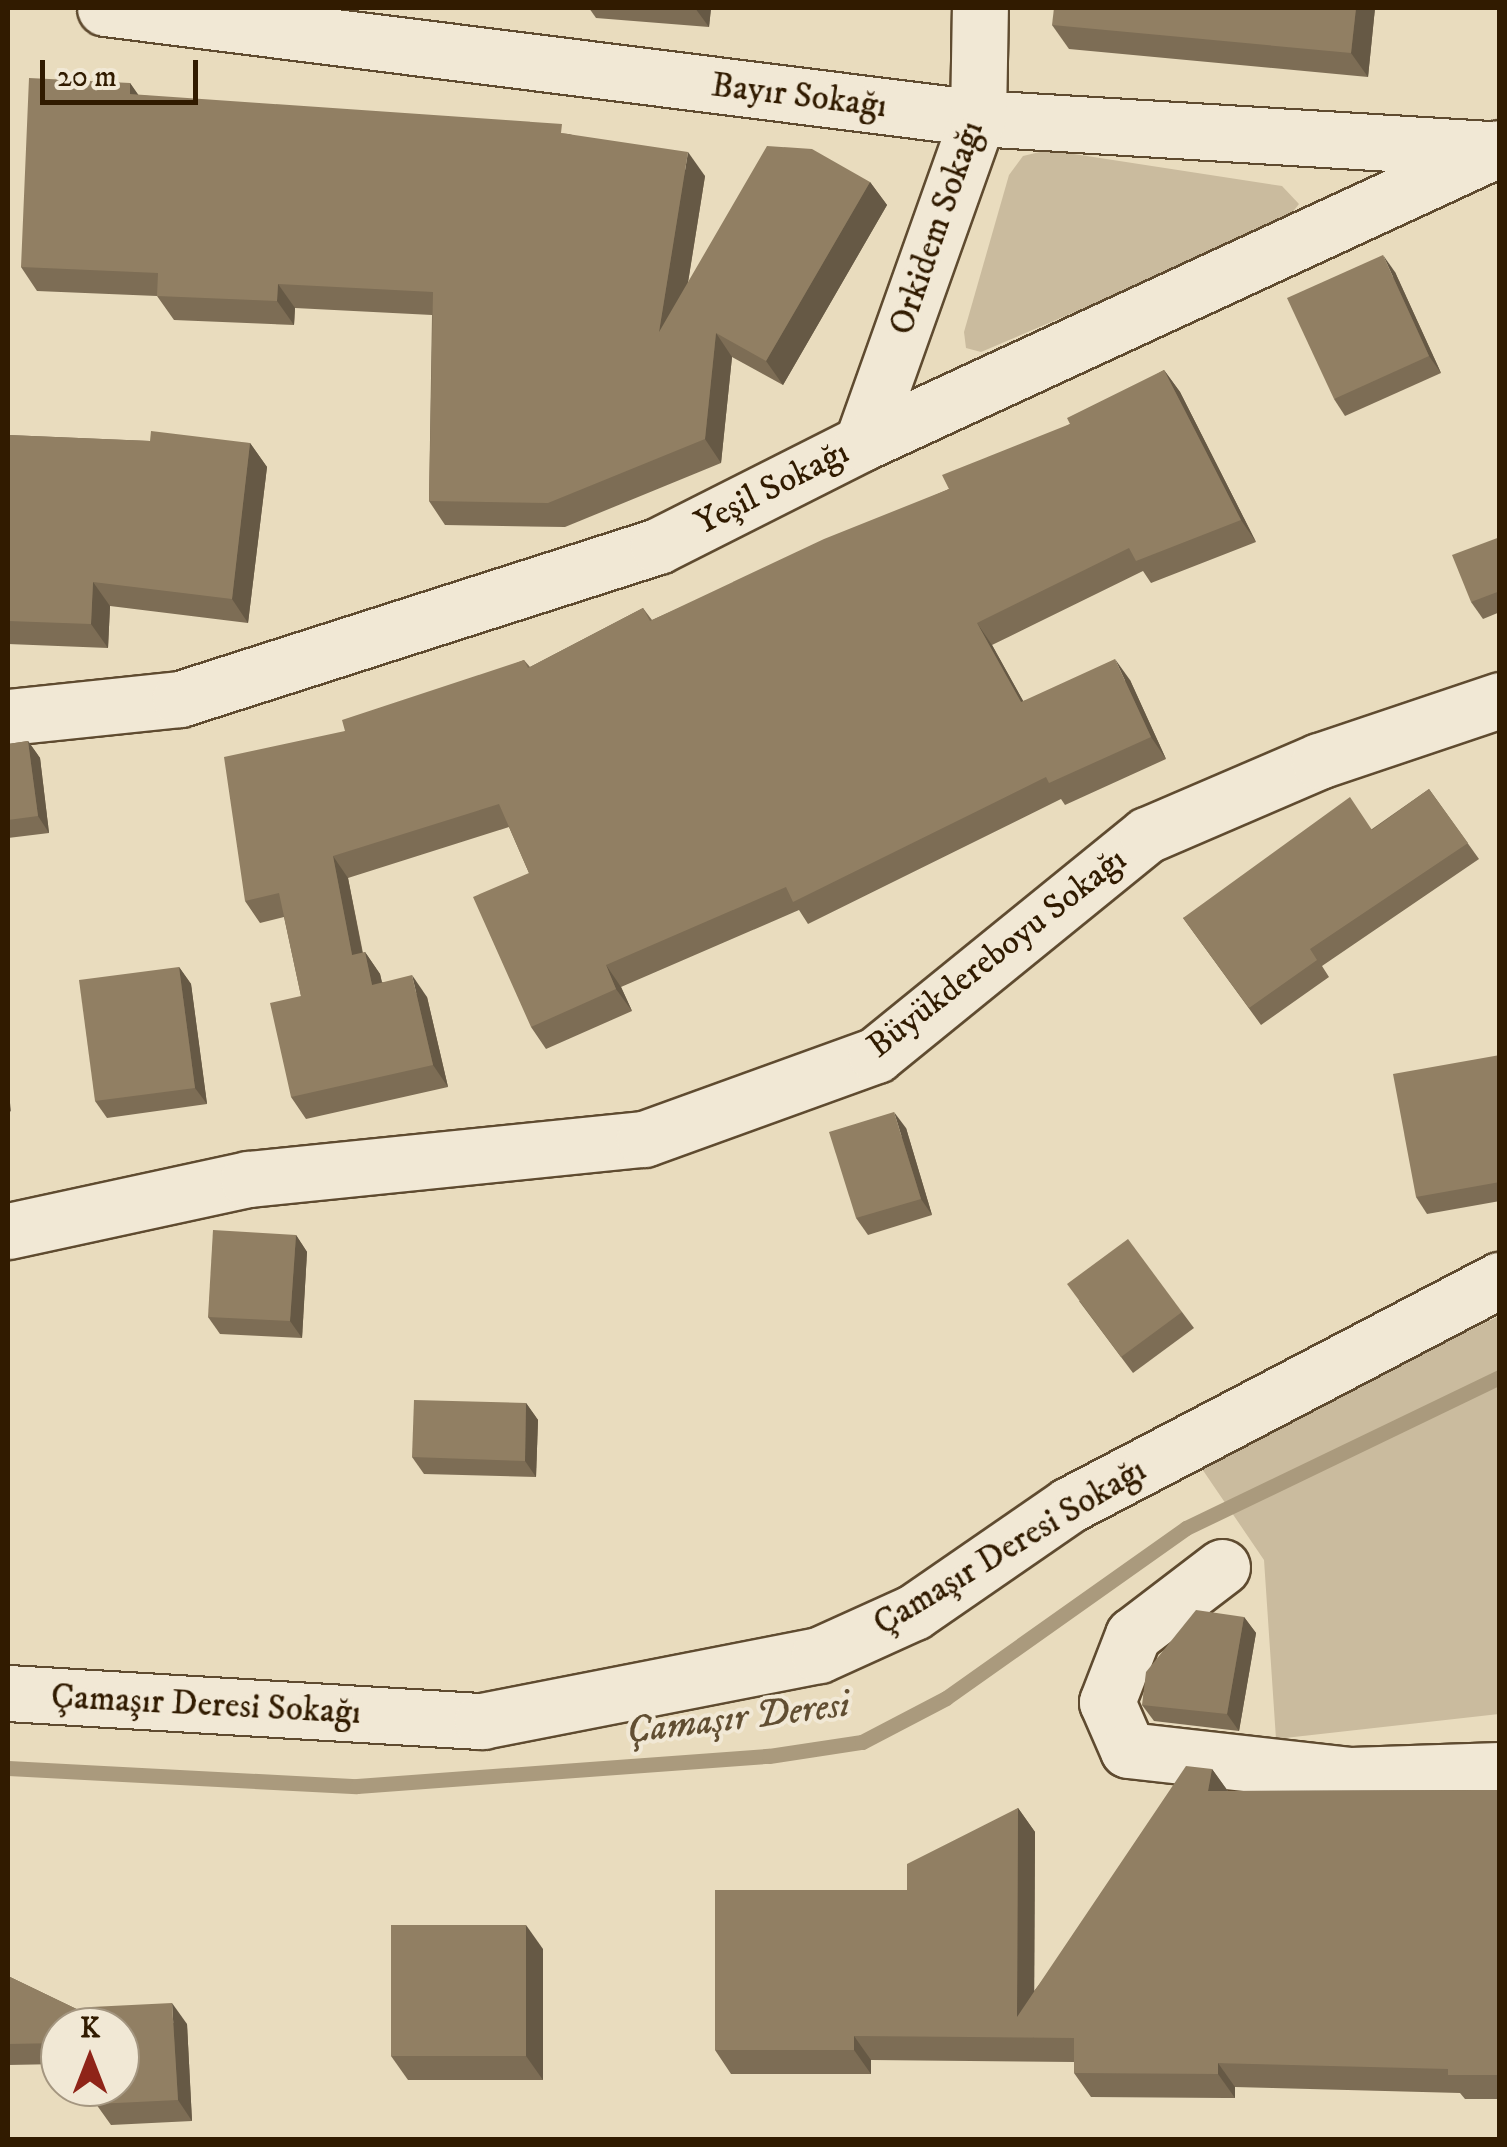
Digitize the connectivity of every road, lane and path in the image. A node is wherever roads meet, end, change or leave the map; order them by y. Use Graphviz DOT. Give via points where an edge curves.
graph roads {
  1 [pos="105,8"];
  2 [pos="980,8"];
  3 [pos="978,118"];
  4 [pos="1498,148"];
  5 [pos="862,444"];
  6 [pos="1500,700"];
  7 [pos="8,717"];
  8 [pos="8,1231"];
  9 [pos="1500,1280"];
  10 [pos="1222,1567"];
  11 [pos="8,1693"];
  12 [pos="1500,1770"];
  1 -- 3 [label="street, Bayır Sokağı"];
  2 -- 3 [label="street, Orkidem Sokağı"];
  3 -- 4 [label="street, Bayır Sokağı"];
  3 -- 5 [label="street, Orkidem Sokağı"];
  4 -- 5 [label="street, Yeşil Sokağı"];
  5 -- 7 [label="street, Yeşil Sokağı" via="658,546 290,664 180,699"];
  6 -- 8 [label="street, Büyükdereboyu Sokağı" via="1319,761 1148,835 876,1055 644,1139 248,1179"];
  9 -- 11 [label="street, Çamaşır Deresi Sokağı" via="1069,1506 914,1612 819,1655 482,1721"];
  10 -- 12 [label="street" via="1133,1635 1107,1702 1128,1750 1350,1775"];
}
